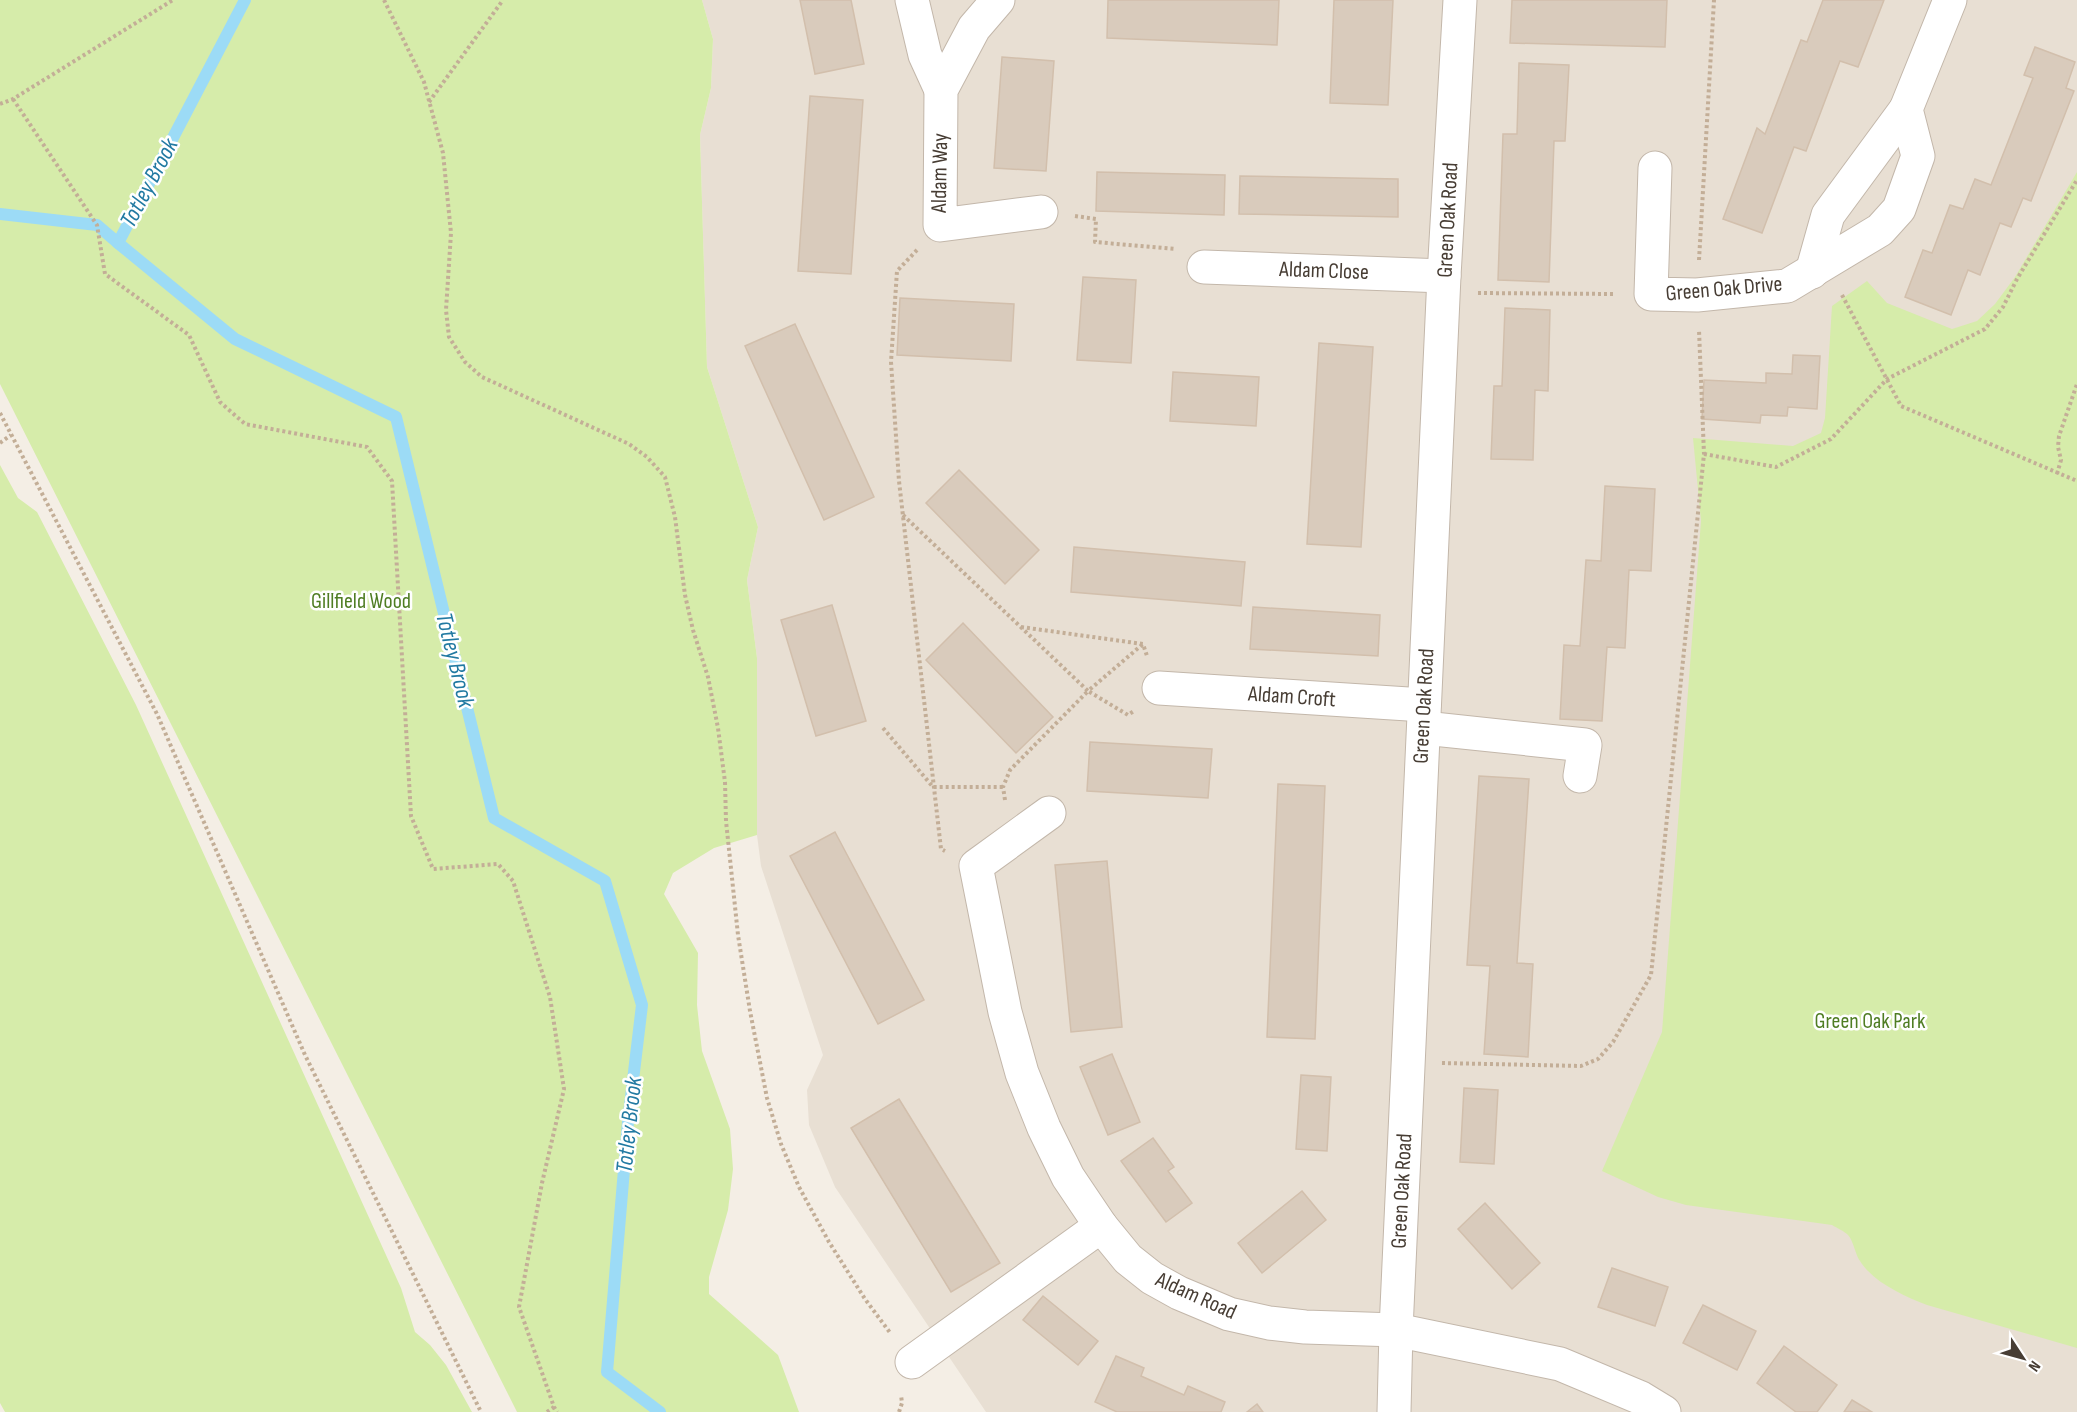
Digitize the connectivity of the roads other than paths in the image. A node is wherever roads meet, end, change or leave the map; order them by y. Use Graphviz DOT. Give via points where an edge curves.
graph roads {
  1 [pos="912,0"];
  2 [pos="998,0"];
  3 [pos="1460,0"];
  4 [pos="1950,0"];
  5 [pos="941,90"];
  6 [pos="1906,109"];
  7 [pos="1655,168"];
  8 [pos="1041,212"];
  9 [pos="1204,267"];
  10 [pos="1817,269"];
  11 [pos="1444,284"];
  12 [pos="1159,688"];
  13 [pos="1424,716"];
  14 [pos="1580,776"];
  15 [pos="1049,813"];
  16 [pos="1101,1226"];
  17 [pos="1396,1330"];
  18 [pos="912,1362"];
  19 [pos="1394,1412"];
  20 [pos="1664,1412"];
  1 -- 5 [label="street, Aldam Way" via="926,55"];
  2 -- 5 [label="street, Aldam Way" via="974,28"];
  3 -- 11 [label="street, Green Oak Road"];
  4 -- 6 [label="street, Green Oak Drive"];
  5 -- 8 [label="street, Aldam Way" via="940,225"];
  6 -- 10 [label="street, Green Oak Drive" via="1828,215"];
  6 -- 10 [label="street, Green Oak Drive" via="1918,156 1899,209 1880,230"];
  7 -- 10 [label="street, Green Oak Drive" via="1651,294 1697,295 1787,286"];
  9 -- 11 [label="street, Aldam Close"];
  11 -- 13 [label="street, Green Oak Road"];
  12 -- 13 [label="street, Aldam Croft"];
  13 -- 14 [label="street, Aldam Croft" via="1585,745"];
  13 -- 17 [label="street, Green Oak Road"];
  15 -- 16 [label="street, Aldam Road" via="976,866 1005,1012 1023,1073 1068,1177"];
  16 -- 17 [label="street, Aldam Road" via="1128,1259 1152,1278 1229,1314 1305,1327"];
  16 -- 18 [label="street"];
  17 -- 19 [label="street, Green Oak Road"];
  17 -- 20 [label="street, Aldam Road" via="1560,1364 1641,1398"];
}
